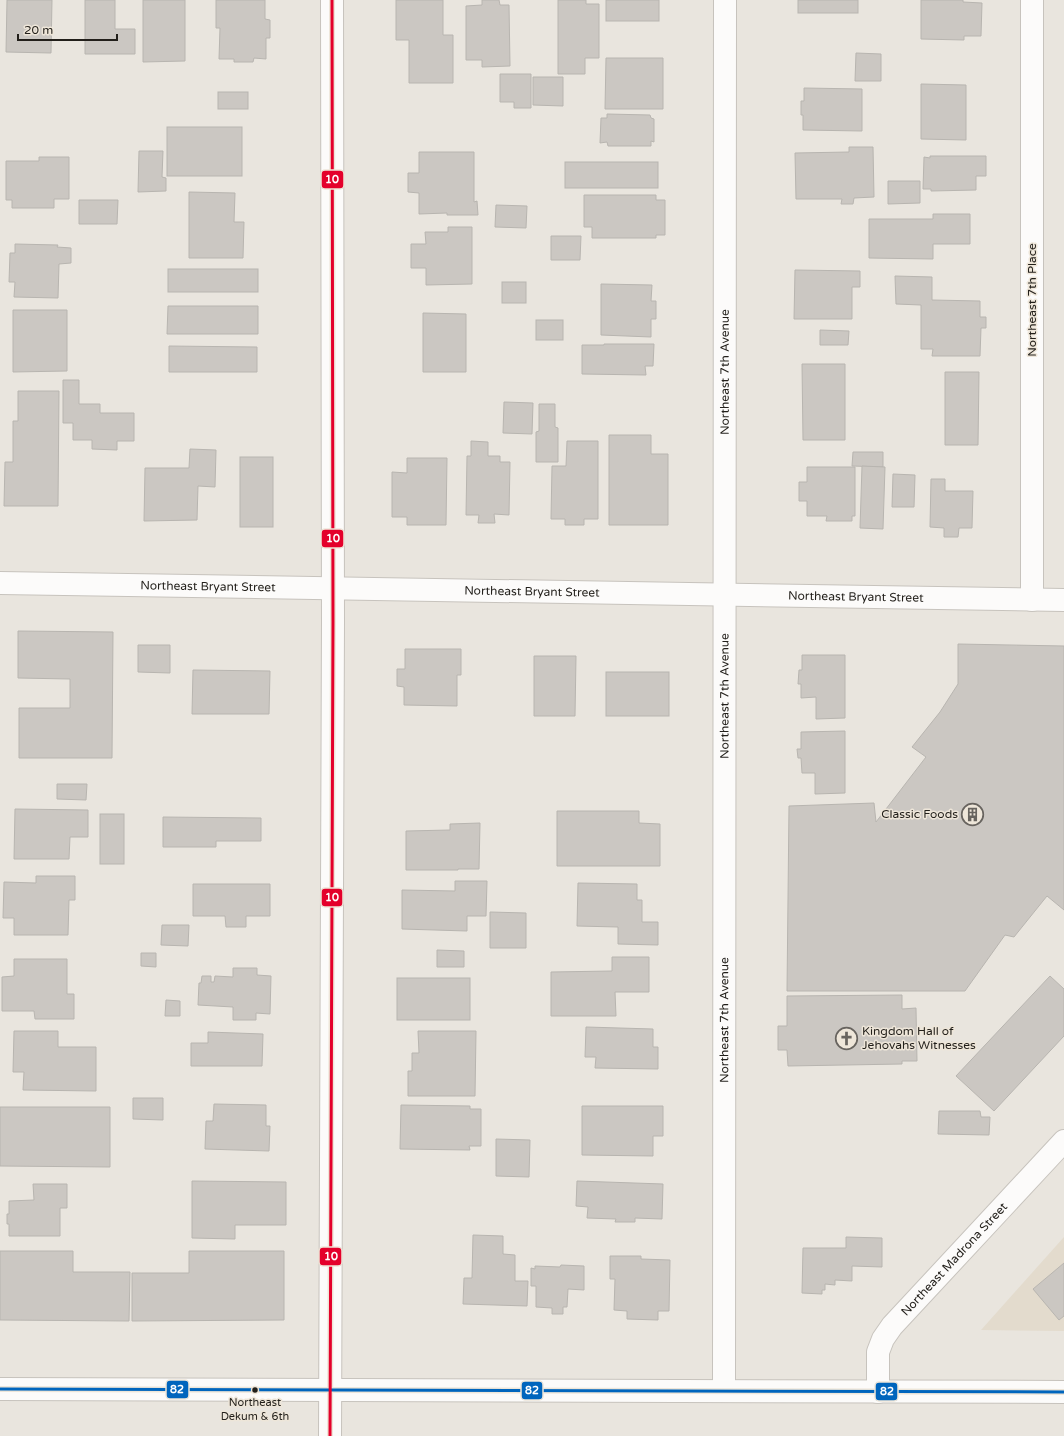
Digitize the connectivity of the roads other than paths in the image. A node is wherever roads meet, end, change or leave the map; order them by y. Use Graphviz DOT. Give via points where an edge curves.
graph roads {
  1 [pos="332,0"];
  2 [pos="725,0"];
  3 [pos="1032,0"];
  4 [pos="0,583"];
  5 [pos="333,588"];
  6 [pos="724,595"];
  7 [pos="1032,600"];
  8 [pos="1064,600"];
  9 [pos="1064,1141"];
  10 [pos="0,1389"];
  11 [pos="330,1390"];
  12 [pos="724,1391"];
  13 [pos="878,1392"];
  14 [pos="1064,1392"];
  15 [pos="330,1436"];
  1 -- 5 [label="street"];
  2 -- 6 [label="street, Northeast 7th Avenue"];
  3 -- 7 [label="street, Northeast 7th Place"];
  4 -- 5 [label="street, Northeast Bryant Street"];
  5 -- 6 [label="street, Northeast Bryant Street"];
  5 -- 11 [label="street"];
  6 -- 7 [label="street, Northeast Bryant Street"];
  6 -- 12 [label="street, Northeast 7th Avenue"];
  7 -- 8 [label="street, Northeast Bryant Street"];
  9 -- 13 [label="street, Northeast Madrona Street" via="892,1326 878,1352"];
  10 -- 11 [label="street"];
  11 -- 12 [label="street"];
  11 -- 15 [label="street"];
  12 -- 13 [label="street"];
  13 -- 14 [label="street"];
}
